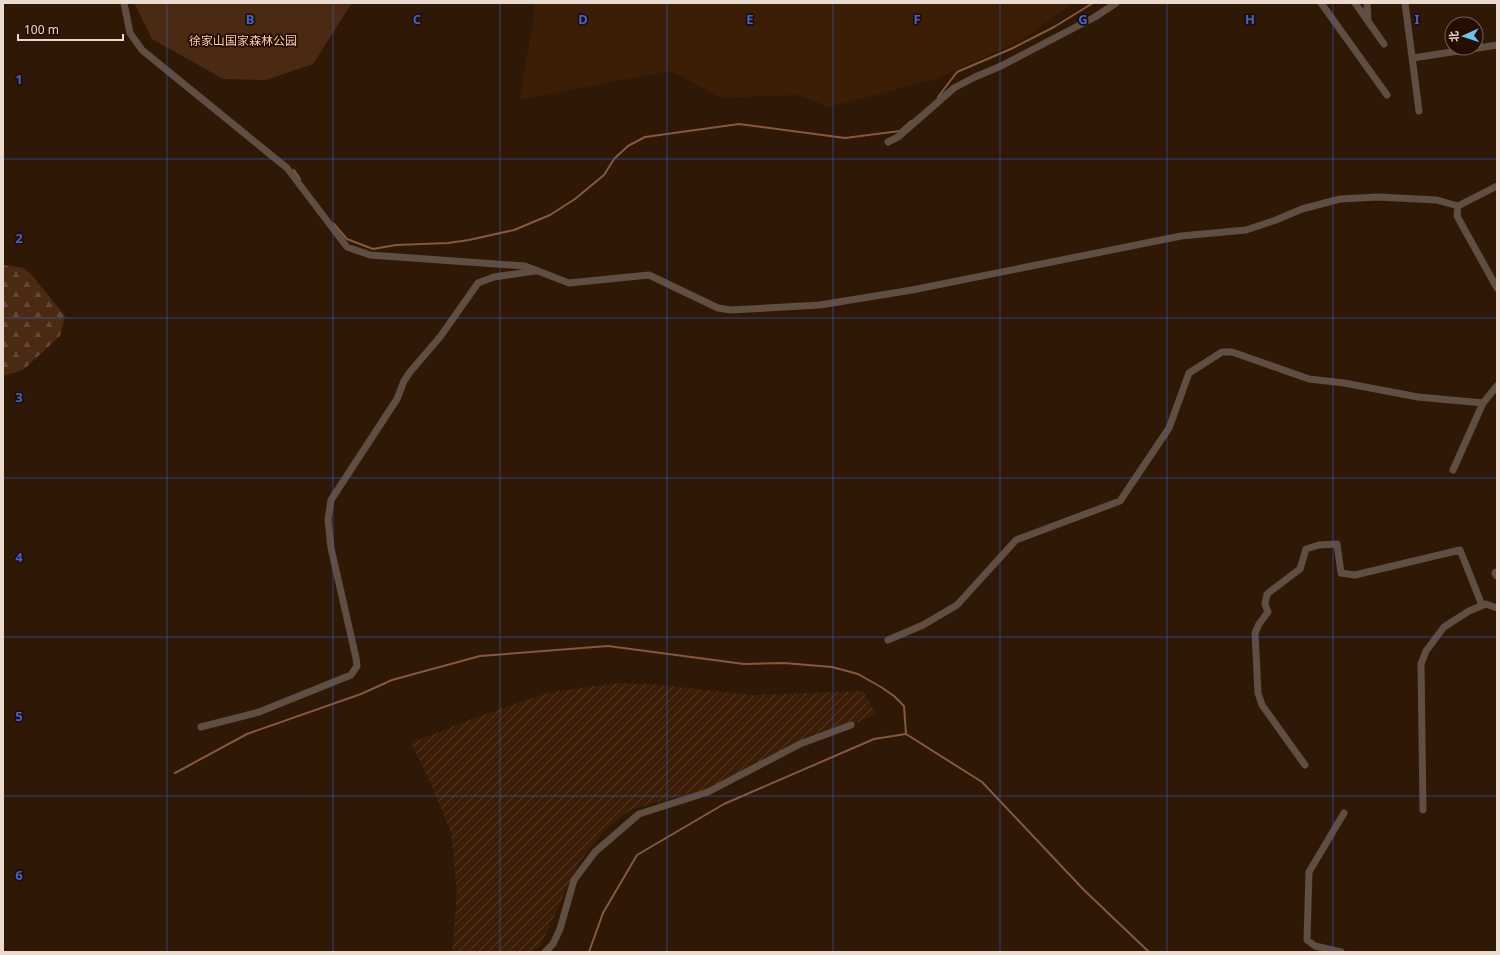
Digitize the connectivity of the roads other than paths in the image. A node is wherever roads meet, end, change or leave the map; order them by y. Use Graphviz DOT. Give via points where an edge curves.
graph roads {
  1 [pos="124,3"];
  2 [pos="1116,3"];
  3 [pos="1320,3"];
  4 [pos="1355,3"];
  5 [pos="1367,3"];
  6 [pos="1405,3"];
  7 [pos="1368,22"];
  8 [pos="1384,44"];
  9 [pos="1497,45"];
  10 [pos="1412,58"];
  11 [pos="1386,95"];
  12 [pos="1419,111"];
  13 [pos="888,142"];
  14 [pos="1497,186"];
  15 [pos="1458,206"];
  16 [pos="535,271"];
  17 [pos="1497,288"];
  18 [pos="1497,386"];
  19 [pos="1483,403"];
  20 [pos="1453,470"];
  21 [pos="1482,605"];
  22 [pos="1497,608"];
  23 [pos="888,640"];
  24 [pos="851,725"];
  25 [pos="201,727"];
  26 [pos="1305,765"];
  27 [pos="1423,810"];
  28 [pos="1344,812"];
  29 [pos="545,952"];
  30 [pos="1341,952"];
  1 -- 16 [label="street" via="130,32 142,50 287,168 347,247 370,255 525,266"];
  2 -- 13 [label="street" via="1022,56 954,88 898,137"];
  3 -- 11 [label="street"];
  4 -- 7 [label="street"];
  5 -- 7 [label="street"];
  6 -- 10 [label="street"];
  7 -- 8 [label="street"];
  9 -- 10 [label="street"];
  10 -- 12 [label="street"];
  14 -- 15 [label="street"];
  15 -- 16 [label="street" via="1437,200 1378,197 1340,199 1302,209 1246,230 1181,236 912,290 820,305 731,310 718,308 649,275 570,283"];
  15 -- 17 [label="street" via="1457,216"];
  16 -- 25 [label="street" via="494,277 478,283 440,337 410,372 398,398 331,500 328,520 330,548 357,666 351,675 259,712"];
  18 -- 19 [label="street"];
  19 -- 20 [label="street"];
  19 -- 23 [label="street" via="1418,397 1309,379 1232,352 1222,352 1189,373 1169,428 1120,501 1016,540 957,605 923,625"];
  21 -- 22 [label="street"];
  21 -- 26 [label="street" via="1460,550 1355,575 1340,573 1337,544 1306,549 1300,569 1267,594 1265,604 1268,612 1255,634 1258,693 1262,706"];
  21 -- 27 [label="street" via="1469,610 1444,627 1426,650 1422,664"];
  24 -- 29 [label="street" via="800,744 708,792 639,814 595,852 574,880 560,929 553,944"];
  28 -- 30 [label="street" via="1309,872 1307,940 1314,946"];
}
